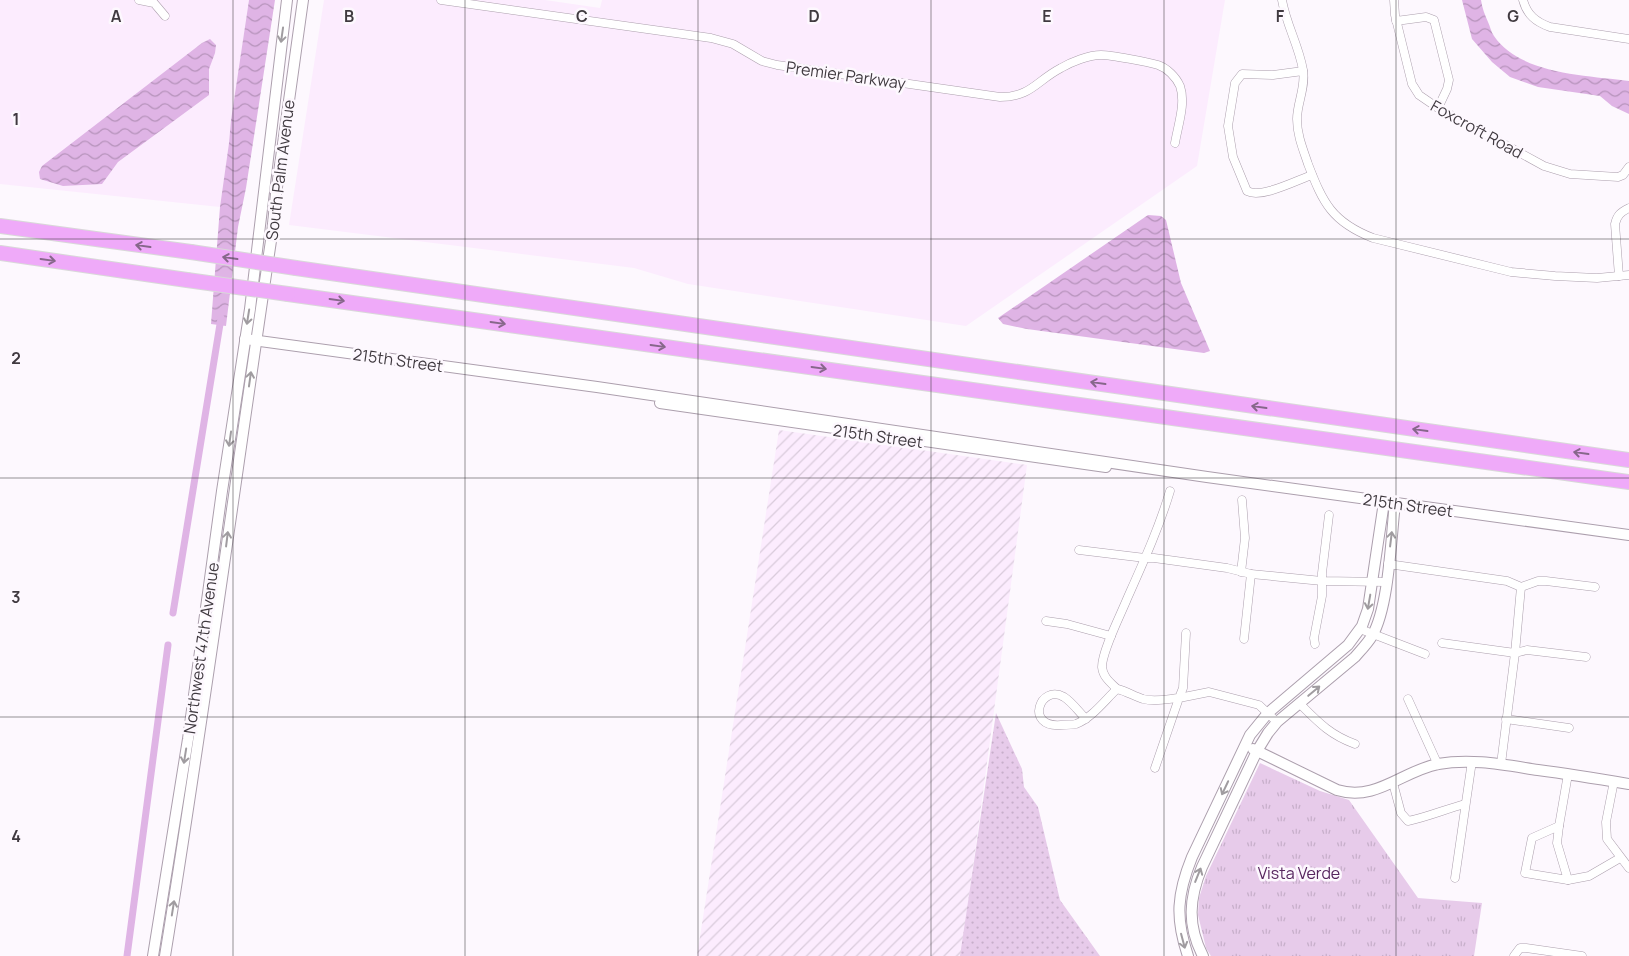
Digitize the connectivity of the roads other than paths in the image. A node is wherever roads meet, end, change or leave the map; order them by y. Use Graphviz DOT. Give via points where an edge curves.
graph roads {
  1 [pos="139,0"];
  2 [pos="287,0"];
  3 [pos="303,0"];
  4 [pos="441,0"];
  5 [pos="1282,0"];
  6 [pos="1394,0"];
  7 [pos="1523,0"];
  8 [pos="165,16"];
  9 [pos="1396,21"];
  10 [pos="1629,39"];
  11 [pos="1303,71"];
  12 [pos="1438,108"];
  13 [pos="1175,143"];
  14 [pos="1629,167"];
  15 [pos="1312,175"];
  16 [pos="1629,208"];
  17 [pos="0,226"];
  18 [pos="0,254"];
  19 [pos="1629,275"];
  20 [pos="1619,276"];
  21 [pos="245,339"];
  22 [pos="256,340"];
  23 [pos="1629,460"];
  24 [pos="1629,482"];
  25 [pos="1170,491"];
  26 [pos="1242,500"];
  27 [pos="1384,502"];
  28 [pos="1396,504"];
  29 [pos="1329,515"];
  30 [pos="1629,535"];
  31 [pos="1079,550"];
  32 [pos="1145,558"];
  33 [pos="1388,564"];
  34 [pos="1241,572"];
  35 [pos="1251,574"];
  36 [pos="1373,581"];
  37 [pos="1322,582"];
  38 [pos="1386,582"];
  39 [pos="1521,587"];
  40 [pos="1595,587"];
  41 [pos="1046,621"];
  42 [pos="1360,630"];
  43 [pos="1186,633"];
  44 [pos="1373,635"];
  45 [pos="1111,636"];
  46 [pos="1244,639"];
  47 [pos="1442,643"];
  48 [pos="1315,644"];
  49 [pos="1515,653"];
  50 [pos="1425,654"];
  51 [pos="1586,657"];
  52 [pos="1117,689"];
  53 [pos="1179,698"];
  54 [pos="1408,699"];
  55 [pos="1299,703"];
  56 [pos="1268,713"];
  57 [pos="1086,719"];
  58 [pos="1506,719"];
  59 [pos="1277,722"];
  60 [pos="1569,728"];
  61 [pos="1246,744"];
  62 [pos="1355,744"];
  63 [pos="1256,751"];
  64 [pos="1472,762"];
  65 [pos="1438,764"];
  66 [pos="1500,764"];
  67 [pos="1155,768"];
  68 [pos="1568,774"];
  69 [pos="1614,781"];
  70 [pos="1393,783"];
  71 [pos="1629,784"];
  72 [pos="1465,804"];
  73 [pos="1558,826"];
  74 [pos="1620,858"];
  75 [pos="1629,868"];
  76 [pos="1455,878"];
  77 [pos="1568,880"];
  78 [pos="153,956"];
  79 [pos="165,956"];
  80 [pos="1188,956"];
  81 [pos="1203,956"];
  82 [pos="1514,956"];
  83 [pos="1582,956"];
  1 -- 8 [label="street" via="154,3"];
  2 -- 21 [label="street, South Palm Avenue, one-way"];
  3 -- 22 [label="street, South Palm Avenue"];
  4 -- 13 [label="street, Premier Parkway" via="711,38 777,65 1000,98 1025,93 1061,68 1085,58 1100,55 1158,65 1170,72 1182,97"];
  5 -- 11 [label="street"];
  6 -- 9 [label="street, Foxcroft Road"];
  7 -- 10 [label="street" via="1532,17 1550,28"];
  9 -- 12 [label="street, Foxcroft Road" via="1412,84 1420,95"];
  9 -- 12 [label="street" via="1426,17 1434,20 1449,80"];
  11 -- 15 [label="street" via="1298,131"];
  11 -- 15 [label="street" via="1273,75 1242,74 1236,83 1228,126 1233,157 1247,191 1261,193"];
  12 -- 14 [label="street, Foxcroft Road" via="1544,166 1570,174 1618,177"];
  15 -- 20 [label="street" via="1327,207 1344,223 1374,238 1511,272 1597,278"];
  16 -- 20 [label="street" via="1622,211 1615,224"];
  23 -- 17 [label="highway, one-way, bridge"];
  18 -- 24 [label="highway, one-way, bridge"];
  19 -- 20 [label="street"];
  21 -- 22 [label="street, 215th Street"];
  21 -- 78 [label="street, Northwest 47th Avenue, one-way" via="203,639"];
  22 -- 27 [label="street, 215th Street"];
  79 -- 22 [label="street, Northwest 47th Avenue, one-way" via="201,733"];
  25 -- 32 [label="street"];
  26 -- 34 [label="street" via="1245,538"];
  27 -- 28 [label="street, 215th Street"];
  27 -- 36 [label="street"];
  28 -- 30 [label="street, 215th Street"];
  33 -- 28 [label="street, one-way"];
  29 -- 37 [label="street"];
  31 -- 32 [label="street"];
  32 -- 34 [label="street"];
  32 -- 45 [label="street"];
  33 -- 38 [label="street"];
  33 -- 39 [label="street" via="1507,581"];
  34 -- 35 [label="street"];
  35 -- 37 [label="street"];
  35 -- 46 [label="street"];
  36 -- 37 [label="street"];
  36 -- 38 [label="street"];
  36 -- 42 [label="street, one-way"];
  37 -- 48 [label="street"];
  38 -- 44 [label="street" via="1382,609"];
  39 -- 40 [label="street" via="1538,581"];
  39 -- 49 [label="street"];
  41 -- 45 [label="street"];
  42 -- 44 [label="street"];
  42 -- 56 [label="street" via="1348,645"];
  43 -- 53 [label="street" via="1183,688"];
  44 -- 50 [label="street"];
  55 -- 44 [label="street, one-way" via="1355,657"];
  45 -- 52 [label="street" via="1102,665 1103,674"];
  47 -- 49 [label="street"];
  49 -- 51 [label="street" via="1527,650"];
  49 -- 58 [label="street"];
  52 -- 53 [label="street" via="1143,699"];
  52 -- 57 [label="street"];
  53 -- 56 [label="street" via="1209,692 1259,705"];
  53 -- 67 [label="street"];
  54 -- 65 [label="street"];
  55 -- 59 [label="street"];
  55 -- 62 [label="street" via="1324,729"];
  56 -- 59 [label="street"];
  56 -- 61 [label="street"];
  57 -- 57 [label="street" via="1075,724 1046,724 1039,716 1038,708 1043,700 1058,695"];
  58 -- 60 [label="street"];
  58 -- 66 [label="street"];
  59 -- 63 [label="street"];
  61 -- 63 [label="street"];
  61 -- 80 [label="street, one-way" via="1185,873 1179,902 1179,925"];
  63 -- 70 [label="street" via="1348,793 1366,793"];
  81 -- 63 [label="street, one-way" via="1192,922 1194,886"];
  64 -- 65 [label="street"];
  64 -- 66 [label="street"];
  64 -- 72 [label="street"];
  65 -- 70 [label="street"];
  66 -- 68 [label="street"];
  68 -- 69 [label="street"];
  68 -- 73 [label="street"];
  69 -- 71 [label="street"];
  69 -- 74 [label="street" via="1606,822 1607,839"];
  70 -- 72 [label="street" via="1401,813 1408,821"];
  72 -- 76 [label="street"];
  73 -- 77 [label="street" via="1557,843"];
  73 -- 77 [label="street" via="1532,838 1525,872"];
  74 -- 75 [label="street"];
  74 -- 77 [label="street" via="1589,876"];
  82 -- 83 [label="street" via="1520,948"];
}
